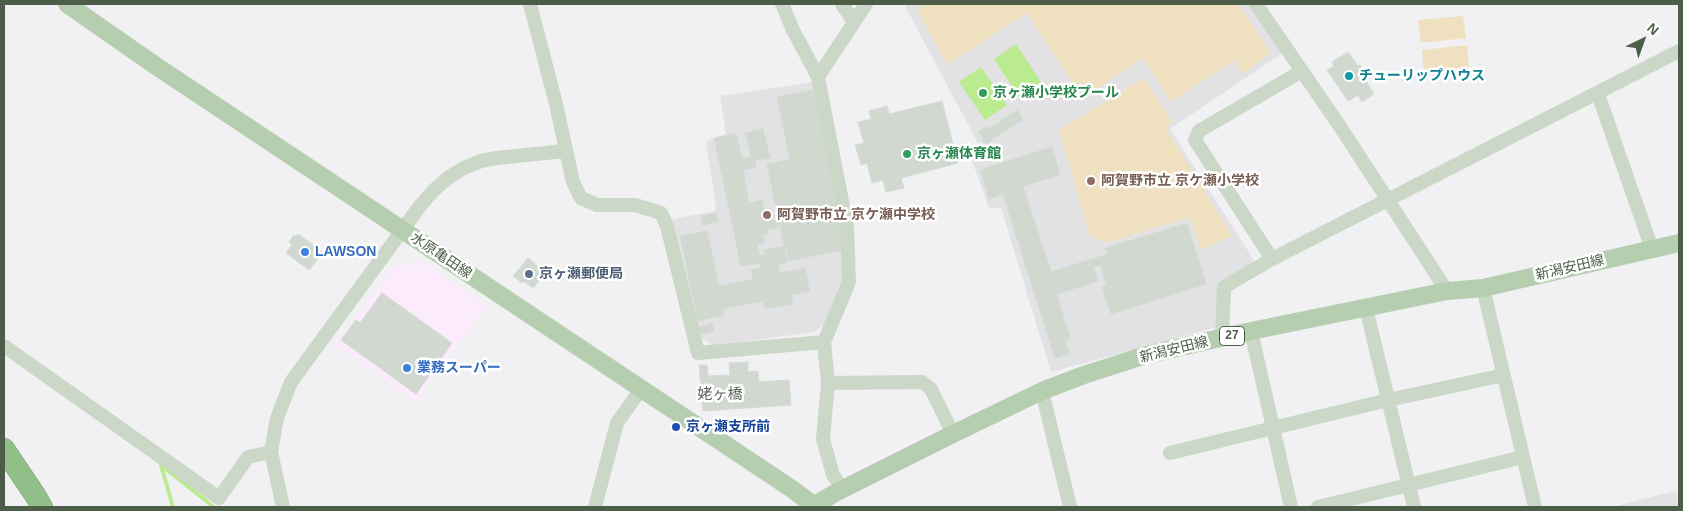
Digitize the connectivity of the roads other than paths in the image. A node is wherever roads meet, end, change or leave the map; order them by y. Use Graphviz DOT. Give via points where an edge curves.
graph roads {
  1 [pos="67,4"];
  2 [pos="530,4"];
  3 [pos="782,4"];
  4 [pos="842,4"];
  5 [pos="866,4"];
  6 [pos="1256,4"];
  7 [pos="854,22"];
  8 [pos="1679,51"];
  9 [pos="1302,71"];
  10 [pos="818,77"];
  11 [pos="1598,94"];
  12 [pos="565,151"];
  13 [pos="1389,201"];
  14 [pos="403,230"];
  15 [pos="1679,243"];
  16 [pos="1652,249"];
  17 [pos="1272,259"];
  18 [pos="1483,288"];
  19 [pos="1447,291"];
  20 [pos="1366,308"];
  21 [pos="1251,331"];
  22 [pos="1222,338"];
  23 [pos="824,342"];
  24 [pos="4,346"];
  25 [pos="1504,375"];
  26 [pos="828,383"];
  27 [pos="641,389"];
  28 [pos="1042,391"];
  29 [pos="1388,400"];
  30 [pos="1273,429"];
  31 [pos="953,434"];
  32 [pos="4,449"];
  33 [pos="271,452"];
  34 [pos="1170,453"];
  35 [pos="1523,457"];
  36 [pos="1408,485"];
  37 [pos="843,490"];
  38 [pos="42,507"];
  39 [pos="283,507"];
  40 [pos="595,507"];
  41 [pos="814,507"];
  42 [pos="1070,507"];
  43 [pos="1291,507"];
  44 [pos="1318,507"];
  45 [pos="1414,507"];
  46 [pos="1535,507"];
  1 -- 14 [label="main road, 水原亀田線"];
  2 -- 12 [label="street"];
  3 -- 10 [label="street"];
  4 -- 7 [label="street"];
  5 -- 7 [label="street"];
  6 -- 9 [label="street"];
  7 -- 10 [label="street"];
  8 -- 11 [label="street"];
  9 -- 13 [label="street"];
  9 -- 17 [label="street" via="1199,131 1195,140"];
  10 -- 23 [label="street" via="847,227 849,282"];
  11 -- 13 [label="street"];
  11 -- 16 [label="street"];
  12 -- 14 [label="street" via="497,158 464,168 434,190"];
  12 -- 23 [label="street" via="581,198 597,205 635,205 661,213 698,353"];
  13 -- 17 [label="street"];
  13 -- 19 [label="street"];
  14 -- 27 [label="main road, 水原亀田線"];
  14 -- 33 [label="street" via="291,382 277,418"];
  15 -- 16 [label="main road, 新潟安田線 / 27"];
  16 -- 18 [label="main road, 新潟安田線 / 27"];
  17 -- 22 [label="street" via="1224,287"];
  18 -- 19 [label="main road, 新潟安田線 / 27"];
  18 -- 25 [label="street"];
  19 -- 20 [label="main road, 新潟安田線 / 27"];
  20 -- 21 [label="main road, 新潟安田線 / 27"];
  20 -- 29 [label="street"];
  21 -- 22 [label="main road, 新潟安田線 / 27"];
  21 -- 30 [label="street"];
  22 -- 28 [label="main road, 新潟安田線 / 27" via="1146,355"];
  23 -- 26 [label="street"];
  24 -- 33 [label="street" via="219,498 248,457"];
  25 -- 29 [label="street"];
  25 -- 35 [label="street"];
  26 -- 31 [label="street" via="922,382 932,390"];
  26 -- 37 [label="street" via="824,439 833,475"];
  27 -- 40 [label="street" via="617,423"];
  27 -- 41 [label="main road, 水原亀田線"];
  28 -- 31 [label="main road, 新潟安田線 / 27"];
  28 -- 42 [label="street"];
  29 -- 30 [label="street"];
  29 -- 36 [label="street"];
  30 -- 34 [label="street"];
  30 -- 43 [label="street"];
  31 -- 37 [label="main road, 新潟安田線 / 27"];
  32 -- 38 [label="highway"];
  33 -- 39 [label="street"];
  35 -- 36 [label="street"];
  35 -- 46 [label="street"];
  36 -- 44 [label="street"];
  36 -- 45 [label="street"];
  37 -- 41 [label="main road, 新潟安田線 / 27"];
}
